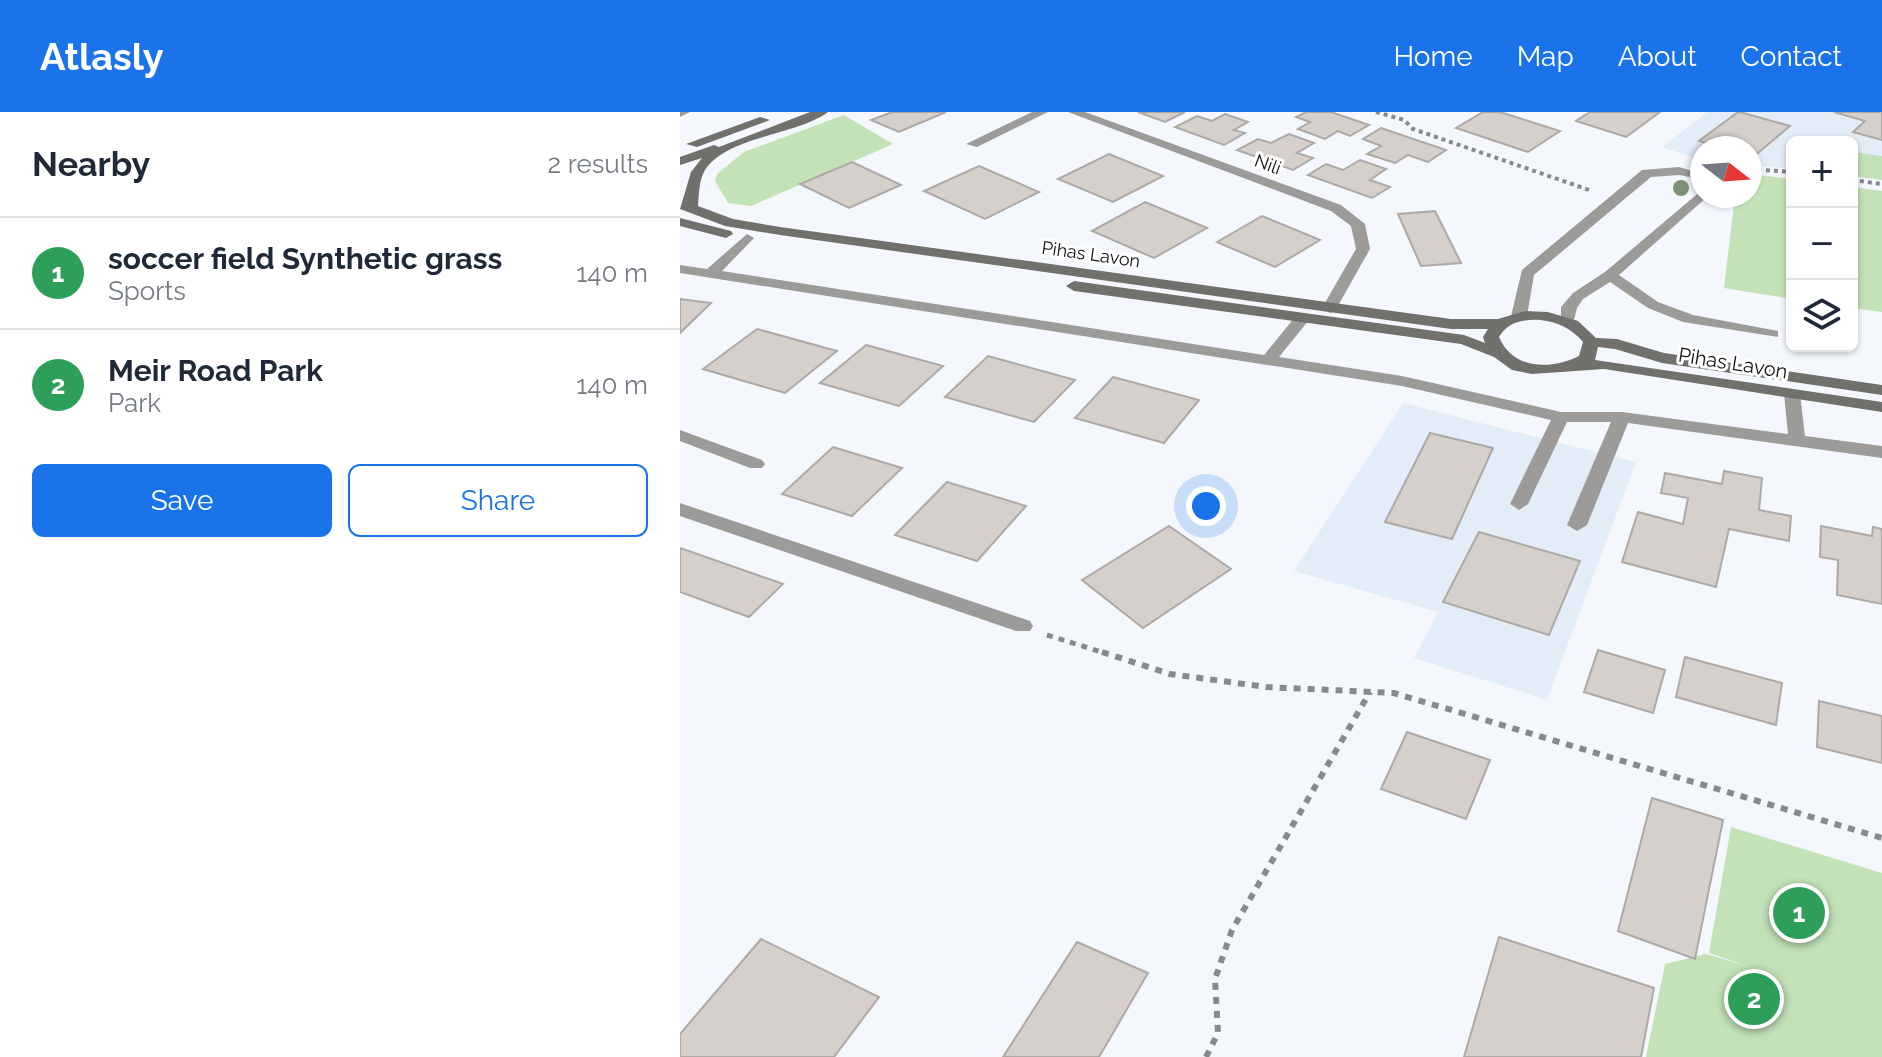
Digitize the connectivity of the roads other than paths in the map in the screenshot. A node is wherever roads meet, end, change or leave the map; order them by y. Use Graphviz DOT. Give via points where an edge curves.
graph roads {
  1 [pos="822,112"];
  2 [pos="1042,112"];
  3 [pos="1074,112"];
  4 [pos="791,117"];
  5 [pos="734,131"];
  6 [pos="680,141"];
  7 [pos="972,144"];
  8 [pos="680,148"];
  9 [pos="680,161"];
  10 [pos="680,172"];
  11 [pos="1690,174"];
  12 [pos="1690,205"];
  13 [pos="684,212"];
  14 [pos="747,238"];
  15 [pos="680,269"];
  16 [pos="711,273"];
  17 [pos="1610,275"];
  18 [pos="1330,308"];
  19 [pos="1519,316"];
  20 [pos="1301,320"];
  21 [pos="1567,321"];
  22 [pos="1500,324"];
  23 [pos="1772,334"];
  24 [pos="1591,342"];
  25 [pos="1498,353"];
  26 [pos="1268,360"];
  27 [pos="1576,366"];
  28 [pos="1882,390"];
  29 [pos="1792,394"];
  30 [pos="1882,407"];
  31 [pos="1561,417"];
  32 [pos="1622,417"];
  33 [pos="680,435"];
  34 [pos="1797,439"];
  35 [pos="1882,452"];
  36 [pos="756,464"];
  37 [pos="1519,504"];
  38 [pos="680,509"];
  39 [pos="1577,525"];
  40 [pos="1023,626"];
  1 -- 4 [label="street"];
  2 -- 7 [label="street"];
  3 -- 18 [label="street, Nili" via="1336,208 1358,224 1363,249"];
  4 -- 5 [label="street"];
  4 -- 9 [label="street"];
  4 -- 13 [label="street" via="701,165"];
  5 -- 6 [label="street"];
  5 -- 8 [label="street"];
  9 -- 10 [label="street"];
  11 -- 19 [label="street" via="1647,173 1527,273"];
  12 -- 17 [label="street"];
  13 -- 14 [label="street, Pihas Lavon"];
  13 -- 18 [label="street, Pihas Lavon" via="780,231"];
  14 -- 16 [label="street"];
  14 -- 20 [label="street, Pihas Lavon"];
  15 -- 16 [label="street"];
  16 -- 26 [label="street"];
  17 -- 21 [label="street" via="1578,296"];
  17 -- 23 [label="street" via="1653,305 1689,319"];
  18 -- 22 [label="street, Pihas Lavon" via="1451,324"];
  19 -- 21 [label="street"];
  19 -- 22 [label="street"];
  20 -- 25 [label="street, Pihas Lavon" via="1464,340"];
  20 -- 26 [label="street"];
  21 -- 24 [label="street"];
  22 -- 25 [label="street" via="1491,337"];
  24 -- 27 [label="street" via="1587,359"];
  24 -- 28 [label="street, Pihas Lavon" via="1662,358"];
  25 -- 27 [label="street, Pihas Lavon" via="1534,369"];
  26 -- 31 [label="street" via="1402,381"];
  27 -- 29 [label="street, Pihas Lavon" via="1604,364"];
  29 -- 30 [label="street, Pihas Lavon"];
  29 -- 34 [label="street"];
  31 -- 32 [label="street"];
  31 -- 37 [label="street"];
  32 -- 34 [label="street"];
  32 -- 39 [label="street"];
  33 -- 36 [label="street"];
  34 -- 35 [label="street"];
  38 -- 40 [label="street"];
}
